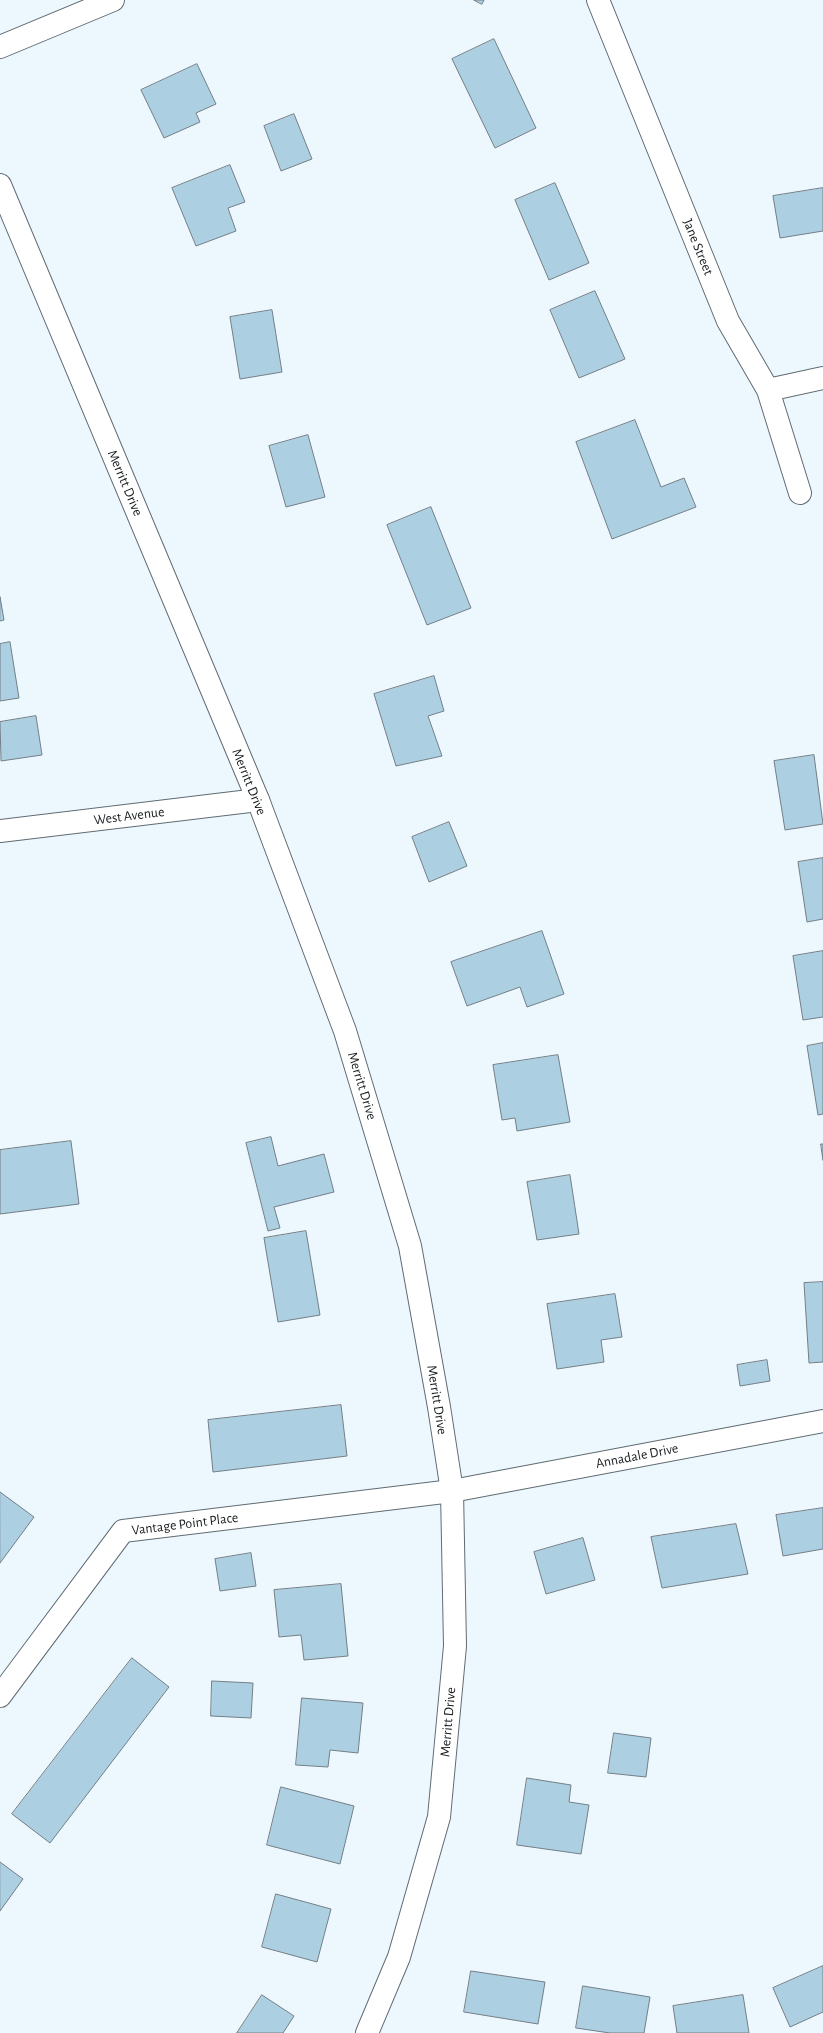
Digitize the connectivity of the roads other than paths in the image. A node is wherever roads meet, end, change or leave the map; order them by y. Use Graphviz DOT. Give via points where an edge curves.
graph roads {
  1 [pos="113,0"];
  2 [pos="598,0"];
  3 [pos="0,47"];
  4 [pos="0,185"];
  5 [pos="823,378"];
  6 [pos="768,390"];
  7 [pos="800,493"];
  8 [pos="258,800"];
  9 [pos="0,831"];
  10 [pos="823,1421"];
  11 [pos="452,1491"];
  12 [pos="0,1696"];
  13 [pos="368,2033"];
  1 -- 3 [label="main road"];
  2 -- 6 [label="main road, Jane Street" via="728,321"];
  4 -- 8 [label="main road, Merritt Drive"];
  5 -- 6 [label="main road"];
  6 -- 7 [label="main road, Jane Street"];
  8 -- 9 [label="main road, West Avenue"];
  8 -- 11 [label="main road, Merritt Drive" via="345,1032 410,1246"];
  10 -- 11 [label="main road, Annadale Drive"];
  11 -- 12 [label="main road, Vantage Point Place" via="123,1531"];
  11 -- 13 [label="main road, Merritt Drive" via="455,1646 439,1817 399,1957"];
}
